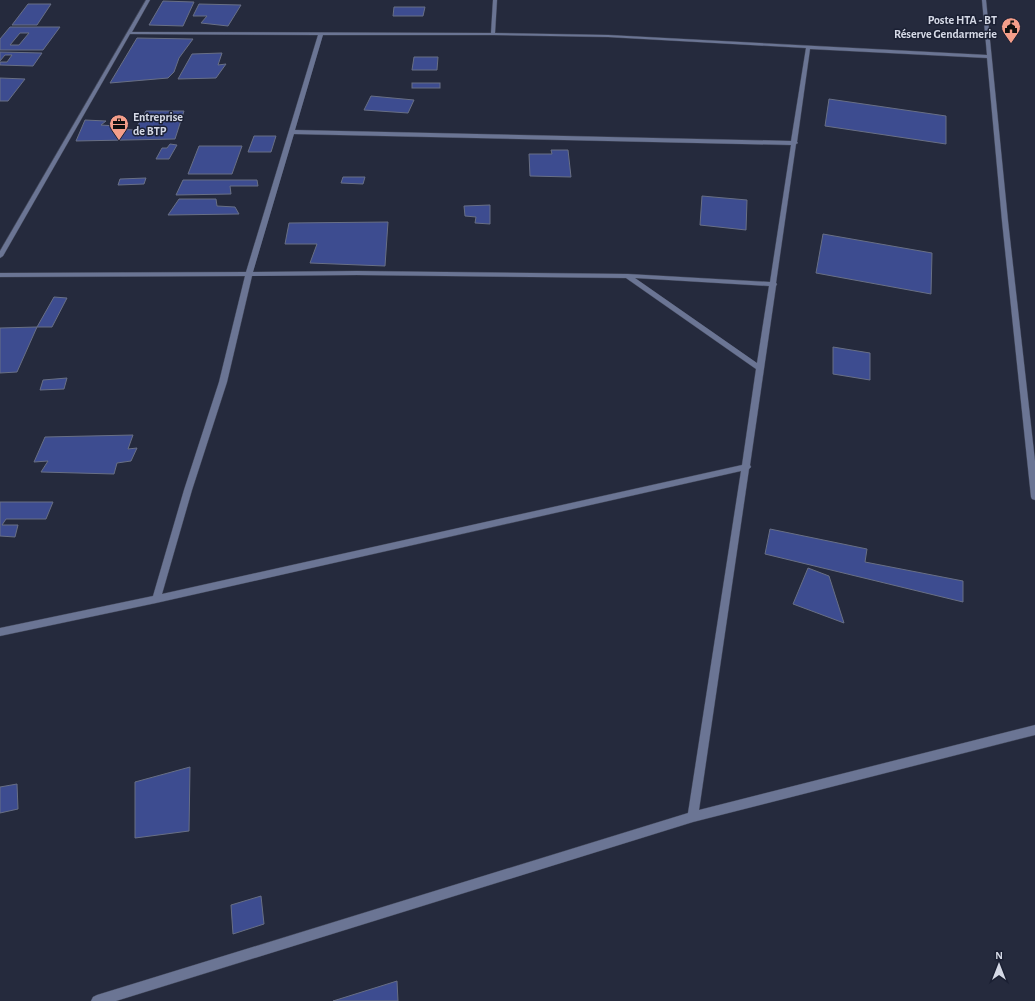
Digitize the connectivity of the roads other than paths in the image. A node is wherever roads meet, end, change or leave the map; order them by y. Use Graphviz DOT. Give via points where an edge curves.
graph roads {
  1 [pos="148,0"];
  2 [pos="495,0"];
  3 [pos="984,0"];
  4 [pos="129,33"];
  5 [pos="321,34"];
  6 [pos="493,34"];
  7 [pos="808,48"];
  8 [pos="990,57"];
  9 [pos="292,132"];
  10 [pos="795,143"];
  11 [pos="0,256"];
  12 [pos="248,273"];
  13 [pos="0,275"];
  14 [pos="628,276"];
  15 [pos="774,284"];
  16 [pos="761,369"];
  17 [pos="747,467"];
  18 [pos="1035,497"];
  19 [pos="156,599"];
  20 [pos="0,632"];
  21 [pos="1035,730"];
  22 [pos="693,817"];
  23 [pos="97,1001"];
  1 -- 4 [label="street"];
  2 -- 6 [label="street"];
  3 -- 8 [label="street"];
  4 -- 5 [label="street"];
  4 -- 11 [label="street"];
  5 -- 6 [label="street"];
  5 -- 9 [label="street"];
  6 -- 7 [label="street" via="616,37"];
  7 -- 8 [label="street"];
  7 -- 10 [label="street"];
  8 -- 18 [label="street"];
  9 -- 10 [label="street"];
  9 -- 12 [label="street"];
  10 -- 15 [label="street"];
  12 -- 13 [label="street"];
  12 -- 14 [label="street"];
  12 -- 19 [label="street" via="223,382"];
  14 -- 15 [label="street"];
  14 -- 16 [label="street"];
  15 -- 16 [label="street"];
  16 -- 17 [label="street"];
  17 -- 19 [label="street"];
  17 -- 22 [label="street"];
  19 -- 20 [label="street"];
  21 -- 22 [label="street"];
  22 -- 23 [label="street"];
}
